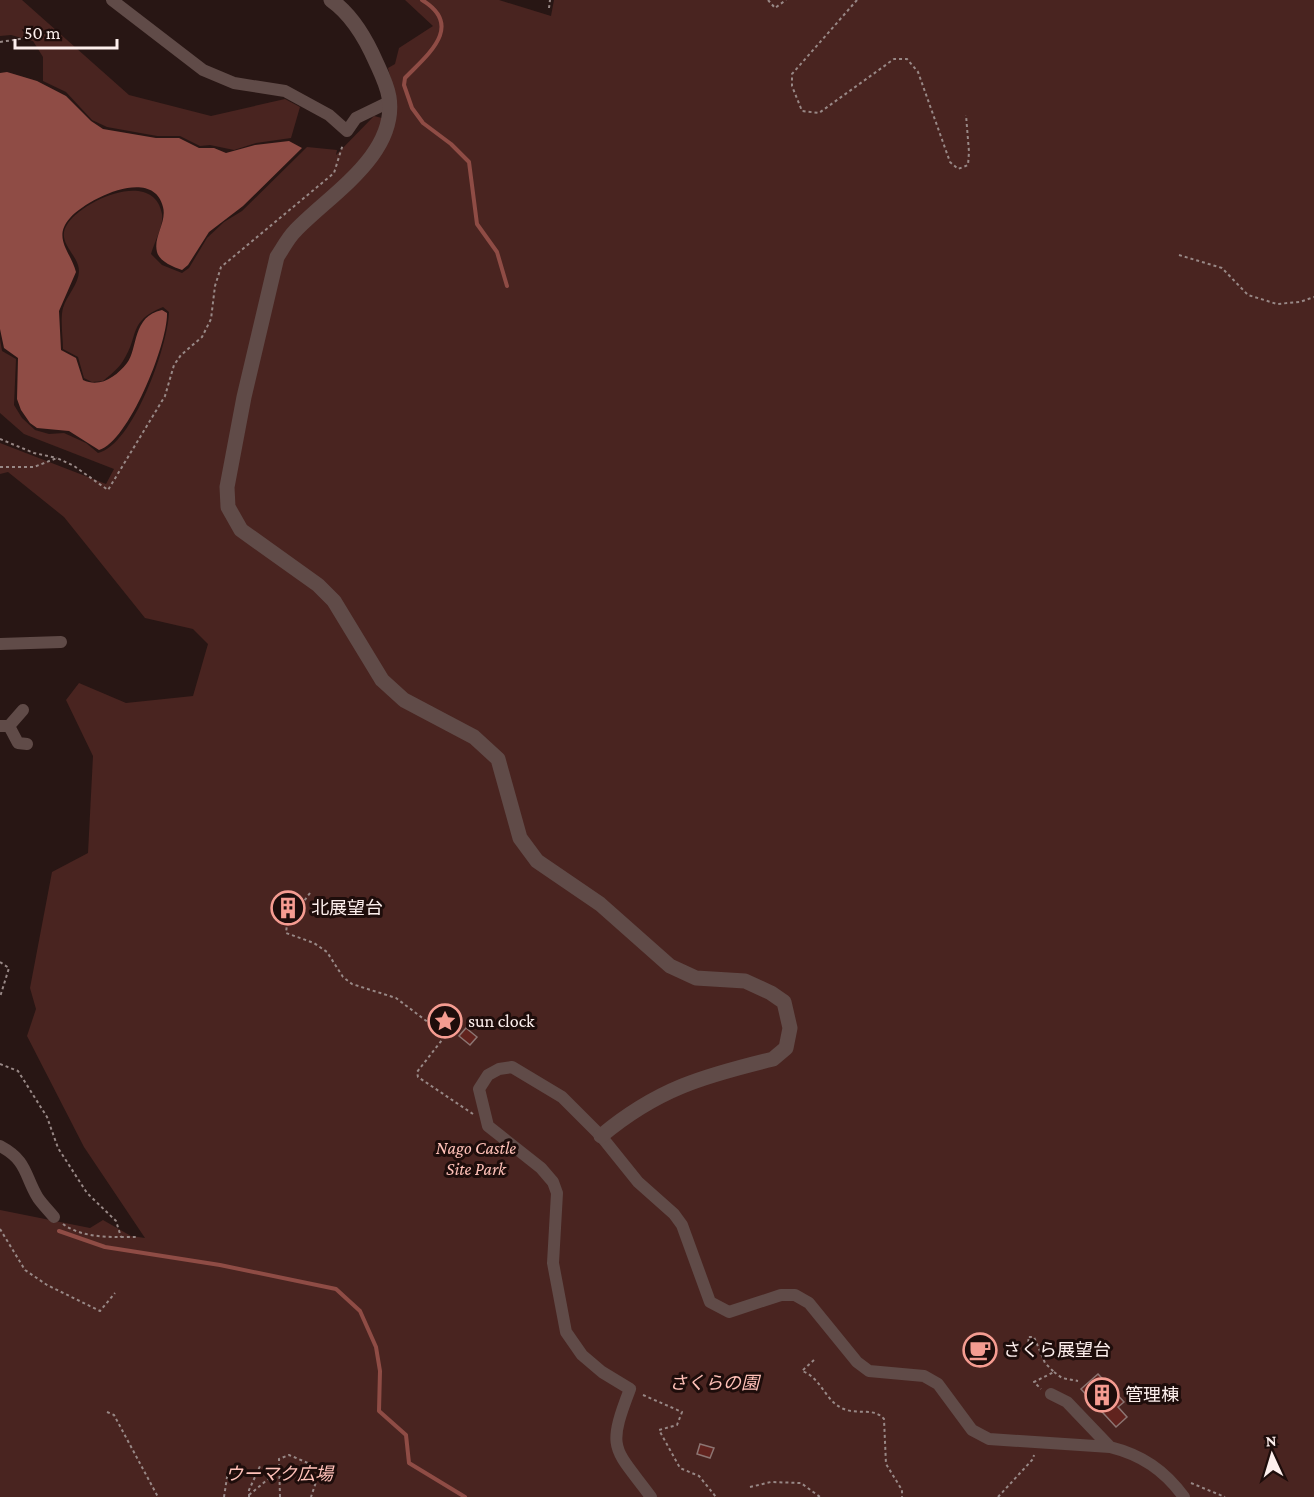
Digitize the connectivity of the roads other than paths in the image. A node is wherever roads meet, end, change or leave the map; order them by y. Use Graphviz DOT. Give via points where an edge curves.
graph roads {
  1 [pos="112,0"];
  2 [pos="330,0"];
  3 [pos="389,102"];
  4 [pos="61,642"];
  5 [pos="0,644"];
  6 [pos="23,710"];
  7 [pos="4,726"];
  8 [pos="27,744"];
  9 [pos="601,1136"];
  10 [pos="0,1146"];
  11 [pos="54,1216"];
  12 [pos="1052,1394"];
  13 [pos="1110,1447"];
  14 [pos="651,1497"];
  15 [pos="1184,1497"];
  1 -- 3 [label="street" via="203,70 234,83 285,92 329,115 347,131 356,118"];
  2 -- 3 [label="street" via="357,27 374,56"];
  3 -- 9 [label="street" via="381,141 370,158 293,232 277,257 233,449 228,507 241,530 318,585 334,602 381,680 404,700 474,737 498,759 520,838 537,861 600,904 670,966 696,978 745,981 784,1002 790,1028 786,1048 773,1059 668,1090 624,1116"];
  4 -- 5 [label="street"];
  6 -- 7 [label="street"];
  7 -- 8 [label="street" via="18,743"];
  9 -- 13 [label="street" via="638,1182 682,1225 710,1302 729,1312 781,1294 795,1295 809,1303 857,1362 869,1371 924,1376 938,1384 972,1430 989,1439"];
  9 -- 14 [label="street" via="562,1097 512,1067 488,1075 479,1089 488,1124 542,1168 553,1182 557,1193 553,1263 566,1332 582,1355 630,1389 615,1426 615,1444 619,1456"];
  10 -- 11 [label="street" via="12,1152 27,1171 38,1198"];
  12 -- 13 [label="street" via="1067,1402"];
  13 -- 15 [label="street" via="1148,1461"];
}
